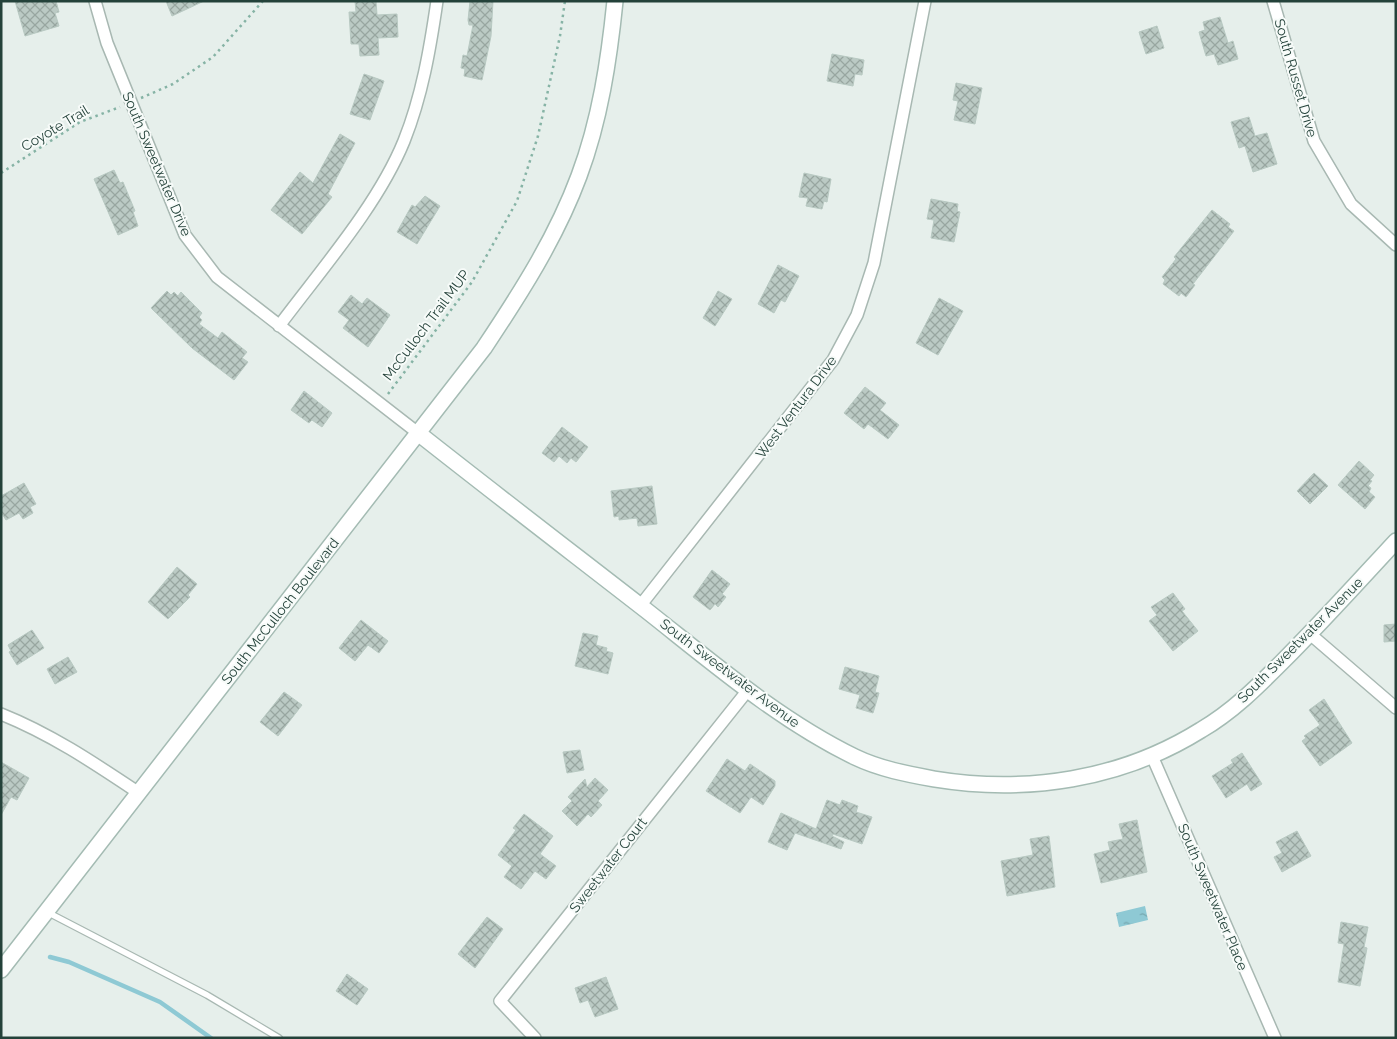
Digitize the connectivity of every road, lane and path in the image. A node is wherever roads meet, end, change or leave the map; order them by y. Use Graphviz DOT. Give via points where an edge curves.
graph roads {
  1 [pos="95,1"];
  2 [pos="263,1"];
  3 [pos="437,1"];
  4 [pos="565,1"];
  5 [pos="615,1"];
  6 [pos="926,1"];
  7 [pos="1274,1"];
  8 [pos="131,103"];
  9 [pos="1,173"];
  10 [pos="1396,245"];
  11 [pos="278,326"];
  12 [pos="380,404"];
  13 [pos="418,433"];
  14 [pos="1396,541"];
  15 [pos="640,606"];
  16 [pos="1310,634"];
  17 [pos="748,690"];
  18 [pos="1396,708"];
  19 [pos="1,714"];
  20 [pos="1152,756"];
  21 [pos="139,793"];
  22 [pos="47,912"];
  23 [pos="1,970"];
  24 [pos="279,1038"];
  25 [pos="534,1038"];
  26 [pos="1275,1038"];
  1 -- 8 [label="street, South Sweetwater Drive" via="107,43"];
  2 -- 8 [label="path, Coyote Trail" via="213,58 173,84"];
  3 -- 11 [label="street" via="425,75 403,142 368,206"];
  4 -- 12 [label="path, McCulloch Trail MUP" via="538,136 517,201 472,282"];
  5 -- 13 [label="street, South McCulloch Boulevard" via="609,58 596,117 579,175 549,243 484,348"];
  6 -- 15 [label="street, West Ventura Drive" via="874,264 857,315 832,360"];
  7 -- 10 [label="street, South Russet Drive" via="1314,141 1351,204"];
  8 -- 9 [label="path, Coyote Trail" via="80,122"];
  8 -- 11 [label="street, South Sweetwater Drive" via="185,235 217,276"];
  11 -- 12 [label="street, South Sweetwater Drive"];
  12 -- 13 [label="street, South Sweetwater Drive"];
  13 -- 15 [label="street, South Sweetwater Avenue"];
  13 -- 21 [label="street, South McCulloch Boulevard"];
  14 -- 16 [label="street, South Sweetwater Avenue"];
  15 -- 17 [label="street, South Sweetwater Avenue"];
  16 -- 18 [label="street"];
  16 -- 20 [label="street, South Sweetwater Avenue" via="1248,696 1202,730"];
  17 -- 20 [label="street, South Sweetwater Avenue" via="809,732 856,758 895,772 940,780 1034,785 1116,769"];
  17 -- 25 [label="street, Sweetwater Court" via="500,1001"];
  19 -- 21 [label="street" via="44,732"];
  20 -- 26 [label="street, South Sweetwater Place"];
  21 -- 22 [label="street, South McCulloch Boulevard"];
  22 -- 23 [label="street, South McCulloch Boulevard"];
  22 -- 24 [label="lane" via="207,994"];
}
